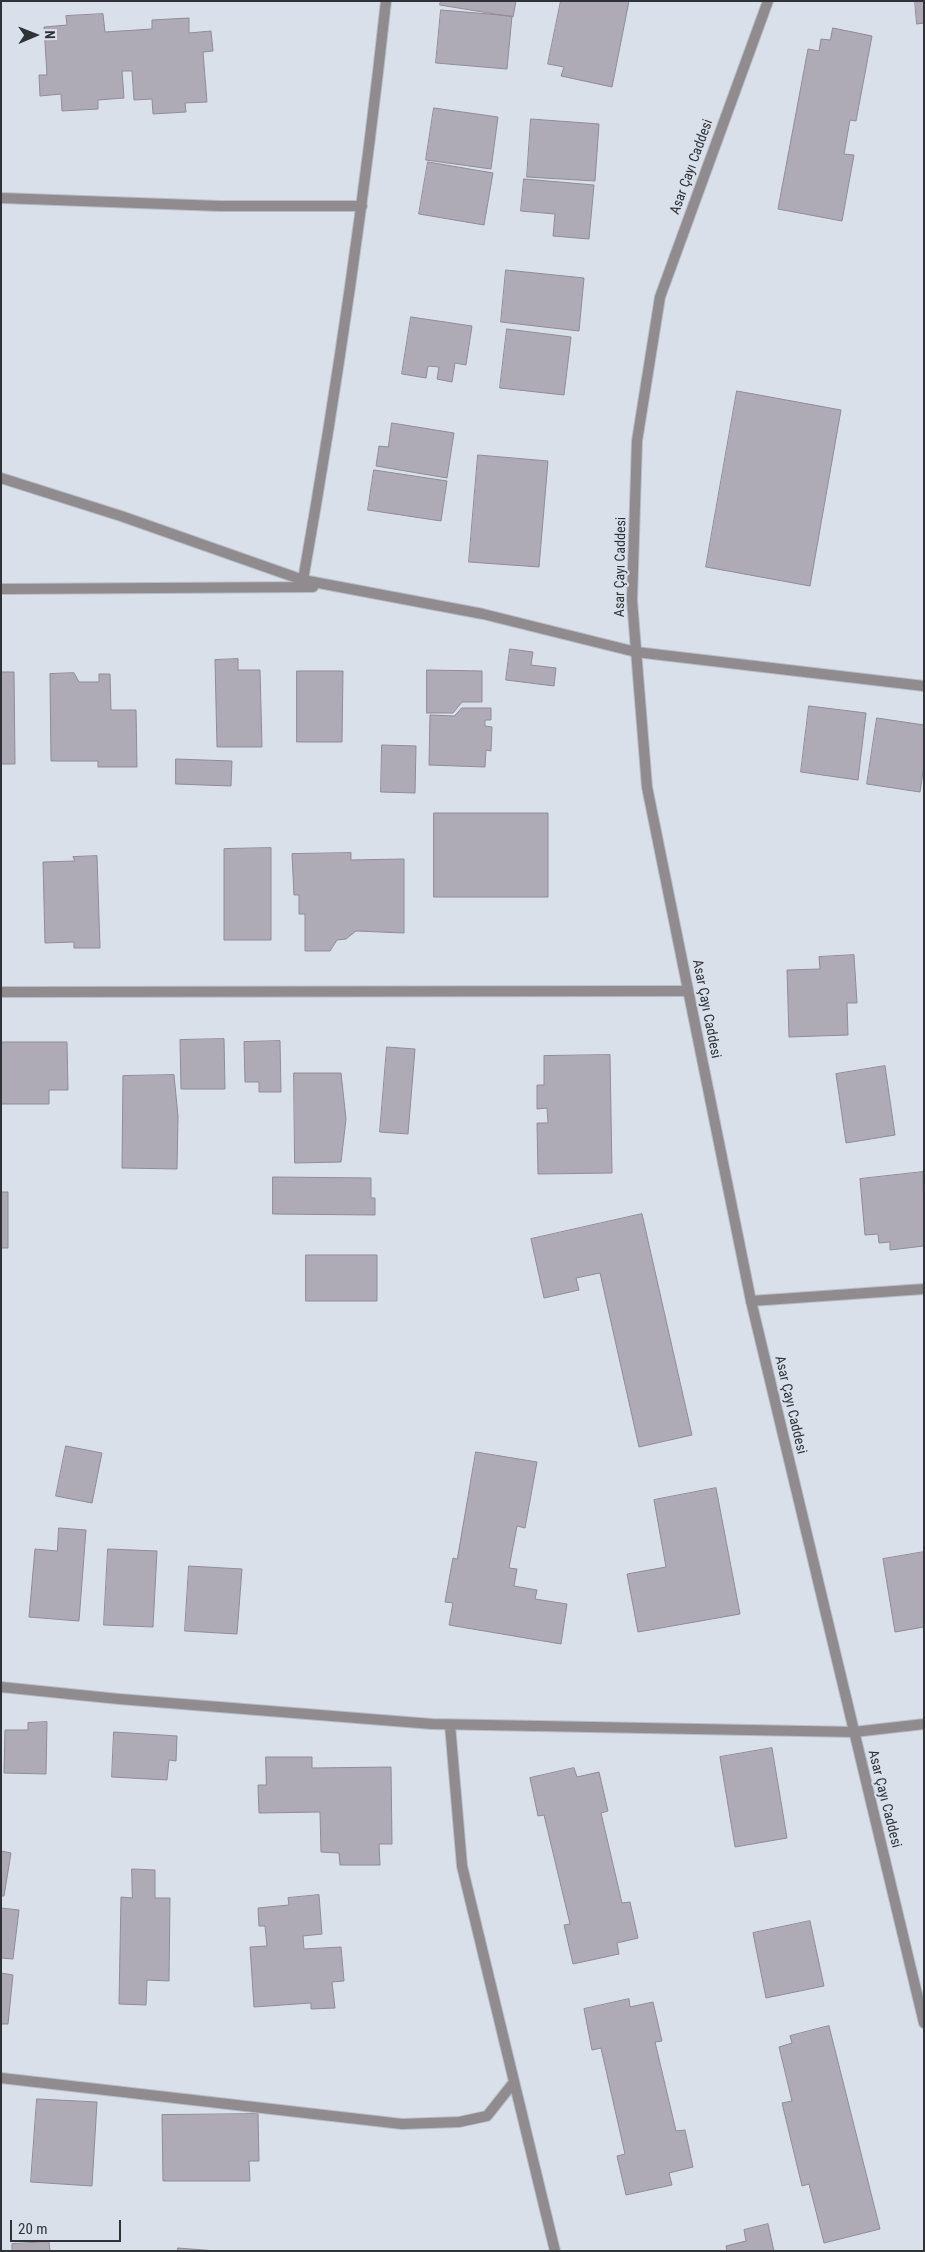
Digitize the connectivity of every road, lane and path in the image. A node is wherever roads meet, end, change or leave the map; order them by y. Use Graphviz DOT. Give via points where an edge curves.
graph roads {
  1 [pos="386,1"];
  2 [pos="768,1"];
  3 [pos="1,198"];
  4 [pos="362,206"];
  5 [pos="1,478"];
  6 [pos="303,580"];
  7 [pos="336,586"];
  8 [pos="1,589"];
  9 [pos="636,652"];
  10 [pos="924,686"];
  11 [pos="688,991"];
  12 [pos="1,992"];
  13 [pos="924,1289"];
  14 [pos="751,1301"];
  15 [pos="1,1686"];
  16 [pos="924,1724"];
  17 [pos="450,1725"];
  18 [pos="854,1732"];
  19 [pos="924,2023"];
  20 [pos="1,2078"];
  21 [pos="514,2082"];
  22 [pos="555,2251"];
  1 -- 4 [label="street"];
  2 -- 9 [label="street, Asar Çayı Caddesi" via="660,298 637,441 632,600"];
  3 -- 4 [label="street" via="220,206"];
  4 -- 6 [label="street" via="332,414"];
  5 -- 6 [label="street"];
  6 -- 7 [label="street"];
  7 -- 8 [label="street"];
  7 -- 9 [label="street" via="483,614"];
  9 -- 10 [label="street"];
  9 -- 11 [label="street, Asar Çayı Caddesi" via="646,787"];
  11 -- 12 [label="street"];
  11 -- 14 [label="street, Asar Çayı Caddesi"];
  13 -- 14 [label="street"];
  14 -- 18 [label="street, Asar Çayı Caddesi"];
  15 -- 17 [label="street" via="119,1699"];
  16 -- 18 [label="street"];
  17 -- 18 [label="street"];
  17 -- 21 [label="street" via="462,1866"];
  18 -- 19 [label="street, Asar Çayı Caddesi"];
  20 -- 21 [label="street" via="402,2124 459,2122 487,2116"];
  21 -- 22 [label="street"];
}
